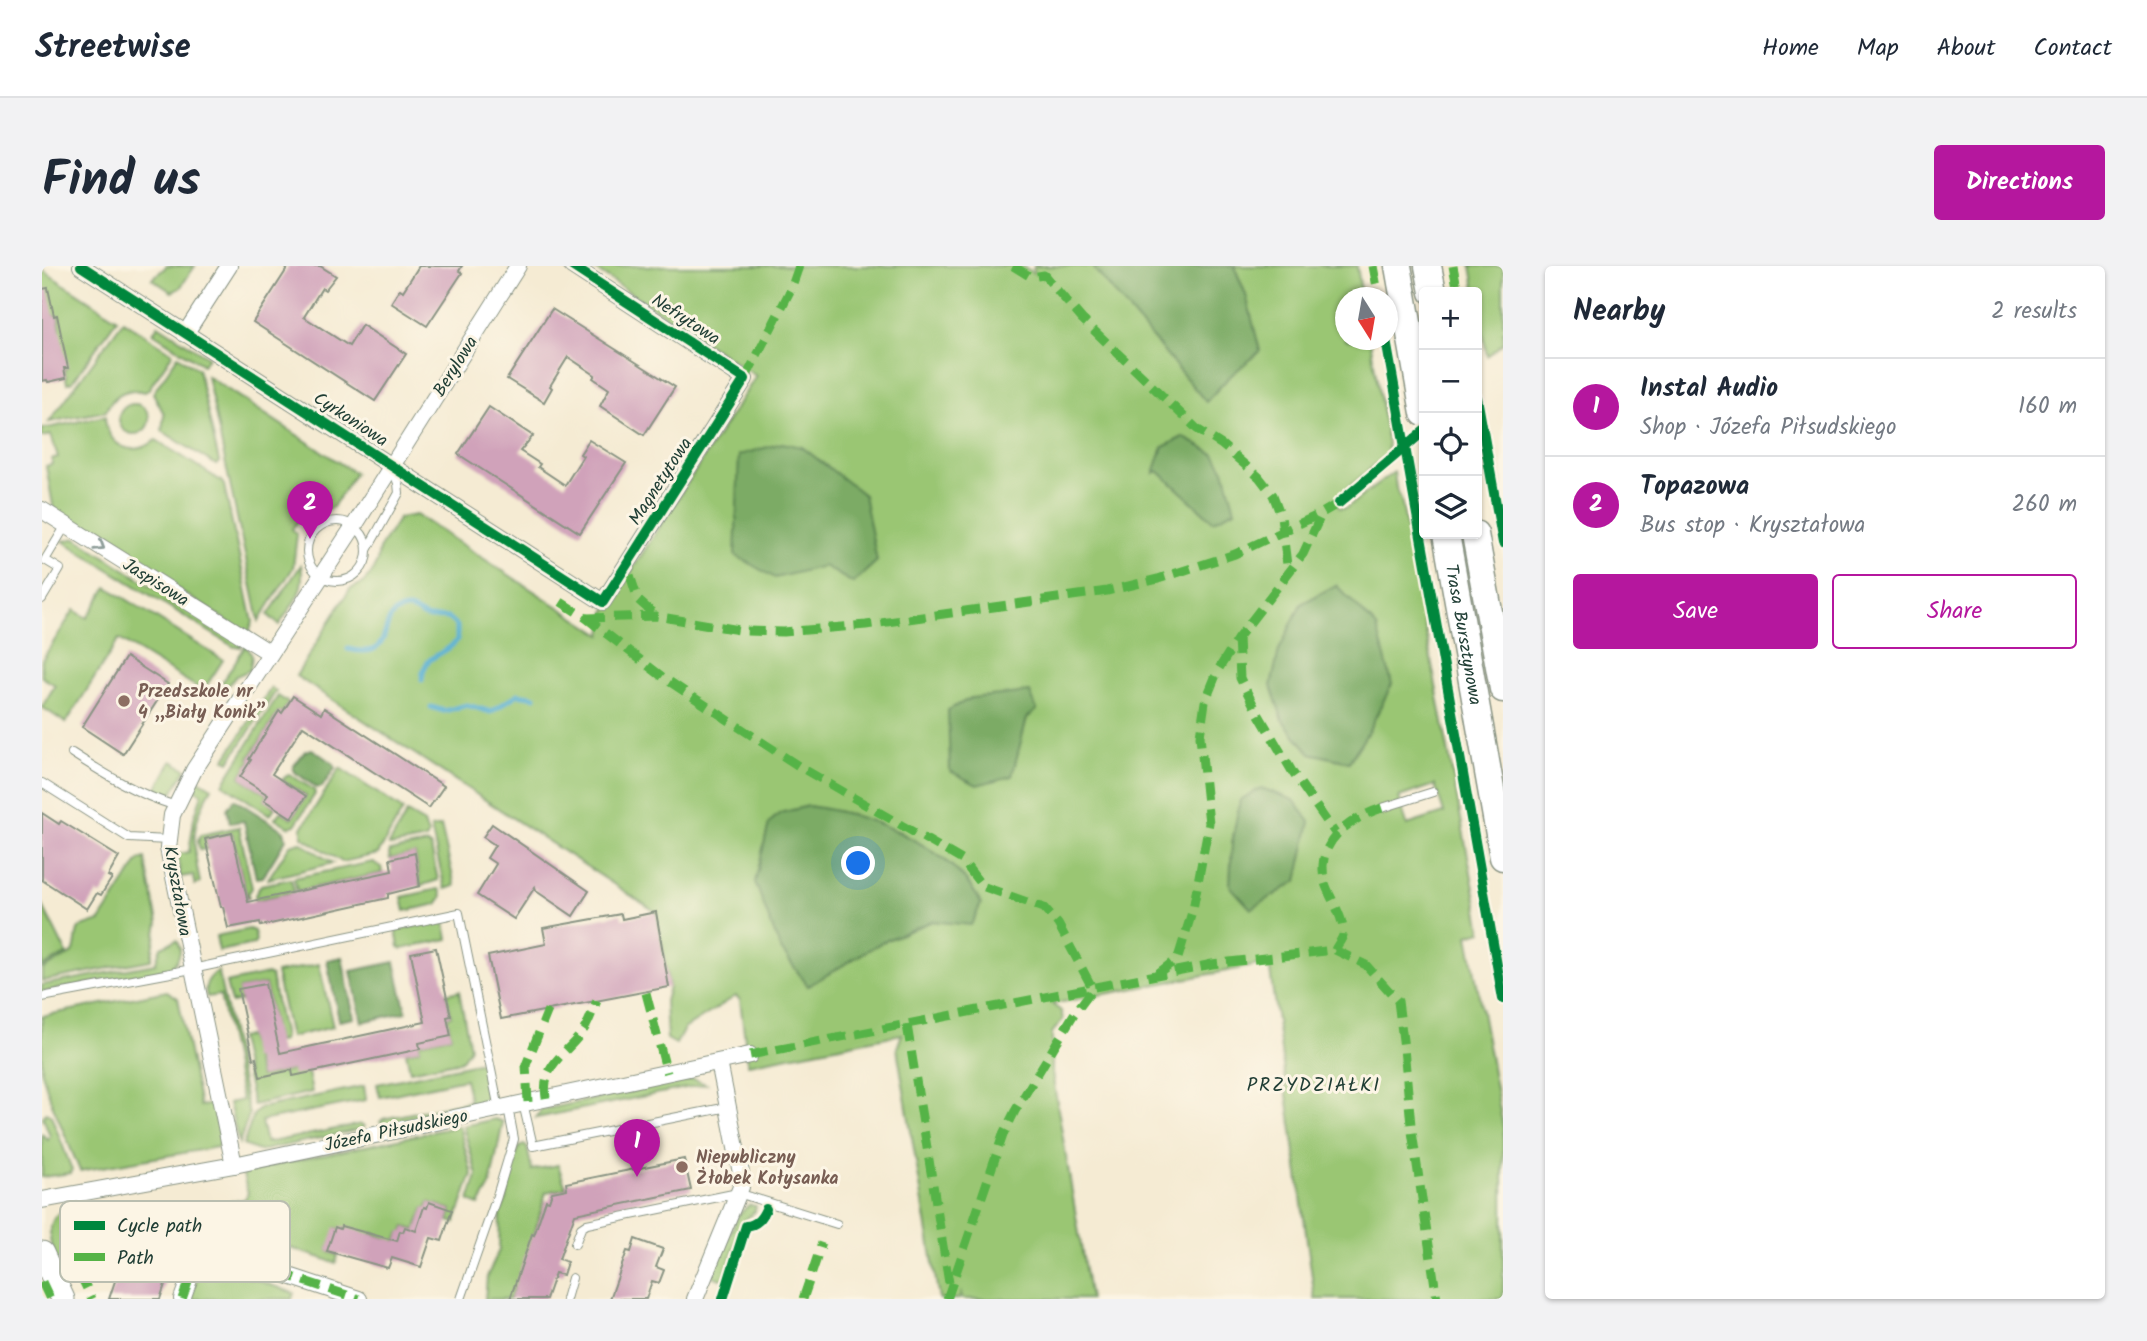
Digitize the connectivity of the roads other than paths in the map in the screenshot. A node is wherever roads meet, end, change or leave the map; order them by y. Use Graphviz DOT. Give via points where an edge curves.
graph roads {
  1 [pos="81,266"];
  2 [pos="229,266"];
  3 [pos="518,266"];
  4 [pos="572,266"];
  5 [pos="1398,266"];
  6 [pos="1428,266"];
  7 [pos="1432,287"];
  8 [pos="186,334"];
  9 [pos="746,379"];
  10 [pos="1419,385"];
  11 [pos="391,466"];
  12 [pos="42,510"];
  13 [pos="66,525"];
  14 [pos="354,526"];
  15 [pos="1447,539"];
  16 [pos="1476,539"];
  17 [pos="367,550"];
  18 [pos="43,559"];
  19 [pos="320,576"];
  20 [pos="42,599"];
  21 [pos="603,602"];
  22 [pos="270,653"];
  23 [pos="1503,689"];
  24 [pos="72,753"];
  25 [pos="42,783"];
  26 [pos="1433,792"];
  27 [pos="176,806"];
  28 [pos="1382,808"];
  29 [pos="168,840"];
  30 [pos="1503,857"];
  31 [pos="192,969"];
  32 [pos="42,998"];
  33 [pos="750,1055"];
  34 [pos="719,1062"];
  35 [pos="510,1106"];
  36 [pos="728,1107"];
  37 [pos="234,1165"];
  38 [pos="738,1193"];
  39 [pos="42,1200"];
  40 [pos="837,1224"];
  41 [pos="575,1244"];
  42 [pos="44,1261"];
  43 [pos="290,1276"];
  44 [pos="572,1278"];
  45 [pos="188,1282"];
  46 [pos="63,1299"];
  47 [pos="182,1299"];
  48 [pos="359,1299"];
  49 [pos="461,1299"];
  50 [pos="566,1299"];
  51 [pos="695,1299"];
  1 -- 8 [label="street, Cyrkoniowa"];
  2 -- 8 [label="street"];
  3 -- 11 [label="street, Berylowa"];
  4 -- 9 [label="street, Nefrytowa"];
  5 -- 10 [label="main road"];
  6 -- 7 [label="main road"];
  8 -- 11 [label="street, Cyrkoniowa"];
  9 -- 21 [label="street, Magnetytowa"];
  11 -- 14 [label="street, Kryształowa"];
  11 -- 17 [label="lane" via="399,493"];
  11 -- 21 [label="street, Cyrkoniowa"];
  12 -- 13 [label="street, Jaspisowa"];
  13 -- 18 [label="lane"];
  13 -- 22 [label="street, Jaspisowa, one-way"];
  14 -- 17 [label="lane"];
  14 -- 19 [label="street, Kryształowa"];
  14 -- 19 [label="lane" via="324,524 310,539 308,560"];
  15 -- 30 [label="main road, Trasa Bursztynowa"];
  16 -- 23 [label="main road, Trasa Bursztynowa"];
  17 -- 19 [label="lane" via="365,563 354,576 337,581"];
  18 -- 20 [label="lane" via="60,569"];
  19 -- 22 [label="street, Kryształowa"];
  22 -- 27 [label="street, Kryształowa" via="194,770"];
  24 -- 27 [label="lane" via="115,781"];
  25 -- 29 [label="lane" via="129,838"];
  26 -- 28 [label="lane"];
  27 -- 29 [label="street, Kryształowa"];
  29 -- 31 [label="street, Kryształowa"];
  31 -- 32 [label="lane"];
  31 -- 35 [label="lane" via="459,913"];
  31 -- 37 [label="street, Kryształowa"];
  33 -- 34 [label="street, Józefa Piłsudskiego"];
  34 -- 35 [label="street, Józefa Piłsudskiego"];
  34 -- 36 [label="street"];
  35 -- 36 [label="lane" via="533,1146"];
  35 -- 37 [label="street, Józefa Piłsudskiego"];
  35 -- 49 [label="lane" via="514,1139"];
  36 -- 38 [label="street" via="741,1172"];
  37 -- 39 [label="street, Józefa Piłsudskiego"];
  38 -- 40 [label="lane"];
  38 -- 41 [label="lane" via="587,1224"];
  38 -- 51 [label="street"];
  42 -- 46 [label="street"];
  43 -- 48 [label="street"];
  44 -- 50 [label="lane"];
  45 -- 47 [label="street"];
}
